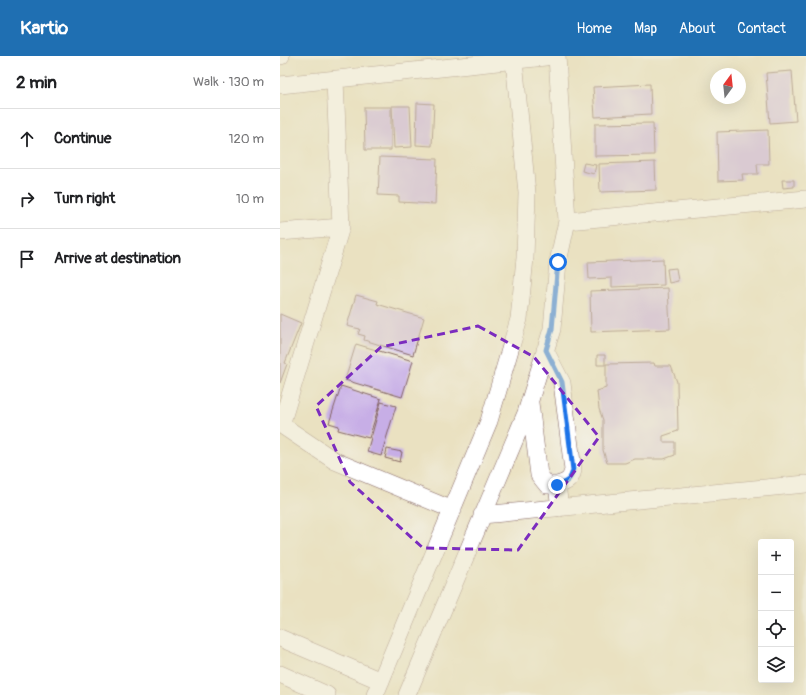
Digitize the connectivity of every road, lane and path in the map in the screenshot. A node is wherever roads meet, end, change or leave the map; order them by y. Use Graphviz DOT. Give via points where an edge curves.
graph roads {
  1 [pos="556,56"];
  2 [pos="514,60"];
  3 [pos="335,80"];
  4 [pos="280,85"];
  5 [pos="806,199"];
  6 [pos="567,221"];
  7 [pos="341,226"];
  8 [pos="280,232"];
  9 [pos="546,350"];
  10 [pos="538,373"];
  11 [pos="562,382"];
  12 [pos="530,400"];
  13 [pos="281,424"];
  14 [pos="806,484"];
  15 [pos="557,485"];
  16 [pos="560,508"];
  17 [pos="452,510"];
  18 [pos="482,515"];
  19 [pos="280,638"];
  20 [pos="280,674"];
  21 [pos="378,688"];
  22 [pos="327,695"];
  23 [pos="407,695"];
  1 -- 2 [label="street"];
  1 -- 6 [label="street"];
  2 -- 3 [label="street"];
  2 -- 17 [label="street" via="527,193 525,258 519,319 489,421"];
  3 -- 4 [label="street"];
  3 -- 7 [label="street"];
  5 -- 6 [label="street"];
  6 -- 9 [label="street" via="558,262 552,329"];
  7 -- 8 [label="street"];
  7 -- 13 [label="street"];
  9 -- 10 [label="street"];
  9 -- 11 [label="street"];
  10 -- 11 [label="street"];
  10 -- 12 [label="street"];
  11 -- 15 [label="street" via="573,470 567,482"];
  12 -- 15 [label="street" via="539,475 547,485"];
  12 -- 18 [label="street"];
  13 -- 17 [label="street" via="335,461"];
  14 -- 16 [label="street"];
  15 -- 16 [label="street"];
  16 -- 18 [label="street"];
  17 -- 21 [label="street"];
  18 -- 23 [label="street"];
  19 -- 21 [label="street"];
  20 -- 22 [label="street"];
}
